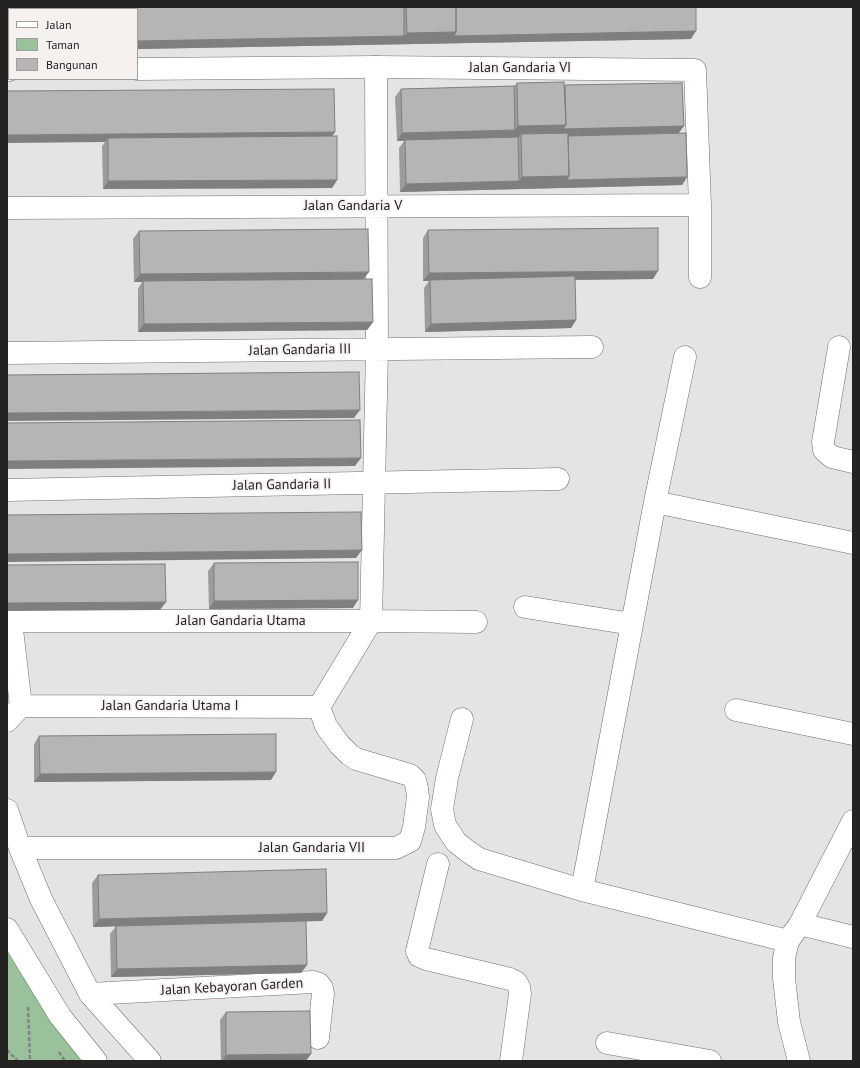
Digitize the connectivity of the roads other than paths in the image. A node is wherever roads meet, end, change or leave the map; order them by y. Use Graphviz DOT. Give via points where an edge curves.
graph roads {
  1 [pos="376,67"];
  2 [pos="138,69"];
  3 [pos="377,205"];
  4 [pos="700,205"];
  5 [pos="7,208"];
  6 [pos="700,277"];
  7 [pos="592,347"];
  8 [pos="839,347"];
  9 [pos="377,349"];
  10 [pos="7,353"];
  11 [pos="685,356"];
  12 [pos="853,462"];
  13 [pos="558,479"];
  14 [pos="374,483"];
  15 [pos="7,490"];
  16 [pos="655,502"];
  17 [pos="853,543"];
  18 [pos="525,607"];
  19 [pos="9,621"];
  20 [pos="371,621"];
  21 [pos="476,622"];
  22 [pos="632,624"];
  23 [pos="11,660"];
  24 [pos="319,706"];
  25 [pos="736,710"];
  26 [pos="14,713"];
  27 [pos="462,719"];
  28 [pos="853,734"];
  29 [pos="7,810"];
  30 [pos="853,821"];
  31 [pos="20,848"];
  32 [pos="438,864"];
  33 [pos="582,890"];
  34 [pos="7,929"];
  35 [pos="794,933"];
  36 [pos="853,937"];
  37 [pos="90,994"];
  38 [pos="318,1038"];
  39 [pos="607,1043"];
  40 [pos="96,1061"];
  41 [pos="150,1061"];
  42 [pos="511,1061"];
  43 [pos="710,1061"];
  44 [pos="799,1061"];
  1 -- 2 [label="street, Jalan Gandaria VI"];
  1 -- 3 [label="street"];
  1 -- 4 [label="street, Jalan Gandaria VI" via="695,70"];
  3 -- 4 [label="street, Jalan Gandaria V"];
  3 -- 5 [label="street, Jalan Gandaria V"];
  3 -- 9 [label="street"];
  4 -- 6 [label="street, Jalan Gandaria VI"];
  7 -- 9 [label="street, Jalan Gandaria III"];
  8 -- 12 [label="street" via="823,442 824,450 832,457"];
  9 -- 10 [label="street, Jalan Gandaria III"];
  9 -- 14 [label="street"];
  11 -- 16 [label="street"];
  13 -- 14 [label="street, Jalan Gandaria II"];
  14 -- 15 [label="street, Jalan Gandaria II"];
  14 -- 20 [label="street"];
  16 -- 17 [label="street"];
  16 -- 22 [label="street"];
  18 -- 22 [label="street"];
  19 -- 20 [label="street, Jalan Gandaria Utama"];
  19 -- 23 [label="street"];
  20 -- 21 [label="street, Jalan Gandaria Utama"];
  20 -- 24 [label="street"];
  22 -- 33 [label="street"];
  23 -- 26 [label="street"];
  24 -- 26 [label="street, Jalan Gandaria Utama I"];
  24 -- 31 [label="street, Jalan Gandaria VII" via="326,726 338,744 356,759 410,775 415,780 417,804 410,841 396,848"];
  25 -- 28 [label="street"];
  27 -- 33 [label="street" via="442,809 445,825 456,842 478,859"];
  29 -- 31 [label="street"];
  30 -- 35 [label="street"];
  31 -- 37 [label="street" via="41,899"];
  32 -- 42 [label="street" via="417,951 419,956 426,959 516,982 520,994"];
  33 -- 35 [label="street"];
  34 -- 40 [label="street" via="60,1016"];
  35 -- 36 [label="street"];
  35 -- 44 [label="street" via="784,958 784,978 789,1022"];
  37 -- 38 [label="street, Jalan Kebayoran Garden" via="313,982 319,984 323,994"];
  37 -- 41 [label="street"];
  39 -- 43 [label="street"];
}
